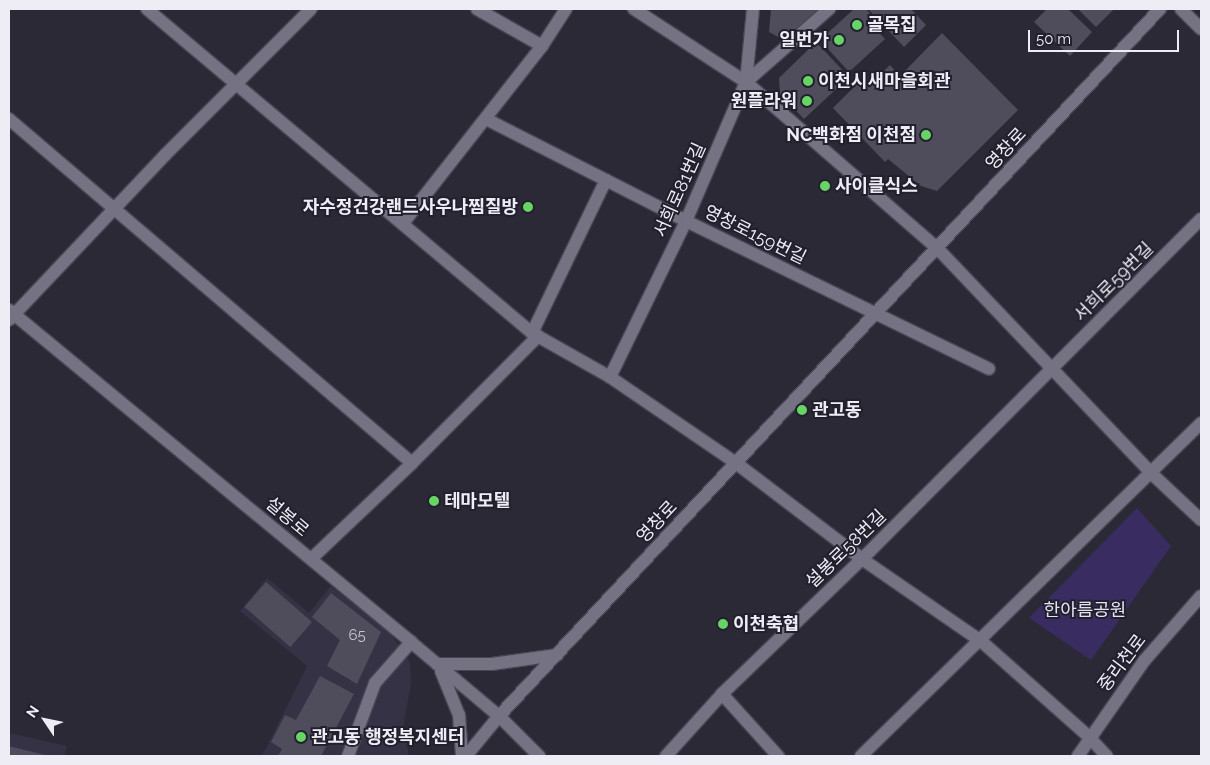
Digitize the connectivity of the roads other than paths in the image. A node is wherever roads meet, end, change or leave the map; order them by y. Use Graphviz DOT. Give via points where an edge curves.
graph roads {
  1 [pos="147,9"];
  2 [pos="311,9"];
  3 [pos="477,9"];
  4 [pos="566,9"];
  5 [pos="634,9"];
  6 [pos="754,9"];
  7 [pos="828,9"];
  8 [pos="1160,9"];
  9 [pos="1181,9"];
  10 [pos="1201,29"];
  11 [pos="542,46"];
  12 [pos="746,82"];
  13 [pos="237,84"];
  14 [pos="9,119"];
  15 [pos="486,119"];
  16 [pos="606,180"];
  17 [pos="115,207"];
  18 [pos="1201,219"];
  19 [pos="686,221"];
  20 [pos="404,222"];
  21 [pos="938,249"];
  22 [pos="877,313"];
  23 [pos="11,315"];
  24 [pos="535,334"];
  25 [pos="989,369"];
  26 [pos="1052,369"];
  27 [pos="610,377"];
  28 [pos="1201,423"];
  29 [pos="412,463"];
  30 [pos="736,464"];
  31 [pos="1152,474"];
  32 [pos="1201,520"];
  33 [pos="862,559"];
  34 [pos="311,560"];
  35 [pos="1201,596"];
  36 [pos="981,641"];
  37 [pos="411,642"];
  38 [pos="556,655"];
  39 [pos="438,664"];
  40 [pos="722,694"];
  41 [pos="499,716"];
  42 [pos="1089,737"];
  43 [pos="348,756"];
  44 [pos="462,756"];
  45 [pos="466,756"];
  46 [pos="539,756"];
  47 [pos="666,756"];
  48 [pos="778,756"];
  49 [pos="861,756"];
  50 [pos="1078,756"];
  51 [pos="1107,756"];
  1 -- 13 [label="street"];
  2 -- 13 [label="street"];
  3 -- 11 [label="street"];
  4 -- 11 [label="street"];
  5 -- 12 [label="street"];
  6 -- 12 [label="street, 서희로81번길"];
  7 -- 12 [label="street"];
  8 -- 21 [label="street, 영창로"];
  9 -- 10 [label="street"];
  11 -- 15 [label="street"];
  12 -- 19 [label="street, 서희로81번길"];
  12 -- 21 [label="street"];
  13 -- 17 [label="street"];
  13 -- 20 [label="street"];
  14 -- 17 [label="street"];
  15 -- 16 [label="street, 영창로159번길"];
  15 -- 20 [label="street"];
  16 -- 19 [label="street, 영창로159번길"];
  16 -- 24 [label="street"];
  17 -- 23 [label="street"];
  17 -- 29 [label="street"];
  18 -- 26 [label="street, 서희로59번길"];
  19 -- 22 [label="street, 영창로159번길"];
  19 -- 27 [label="street, 서희로81번길"];
  20 -- 24 [label="street"];
  21 -- 22 [label="street, 영창로"];
  21 -- 26 [label="street"];
  22 -- 25 [label="street"];
  22 -- 30 [label="street, 영창로"];
  23 -- 34 [label="street, 설봉로"];
  24 -- 27 [label="street"];
  24 -- 29 [label="street"];
  26 -- 31 [label="street"];
  26 -- 33 [label="street, 설봉로58번길"];
  27 -- 30 [label="street"];
  28 -- 31 [label="street"];
  29 -- 34 [label="street"];
  30 -- 33 [label="street"];
  30 -- 38 [label="street, 영창로"];
  31 -- 32 [label="street"];
  31 -- 36 [label="street"];
  33 -- 36 [label="street"];
  33 -- 40 [label="street, 설봉로58번길"];
  34 -- 37 [label="street, 설봉로"];
  35 -- 42 [label="street, 중리천로" via="1144,661"];
  36 -- 42 [label="street"];
  36 -- 49 [label="street"];
  37 -- 39 [label="street, 설봉로"];
  37 -- 43 [label="street" via="375,683"];
  38 -- 39 [label="street" via="492,664"];
  38 -- 41 [label="street, 영창로"];
  39 -- 41 [label="street, 설봉로"];
  39 -- 44 [label="street" via="459,715"];
  40 -- 47 [label="street, 설봉로58번길"];
  40 -- 48 [label="street"];
  41 -- 45 [label="street, 영창로"];
  41 -- 46 [label="street, 설봉로"];
  42 -- 50 [label="street, 중리천로"];
  42 -- 51 [label="street"];
}
